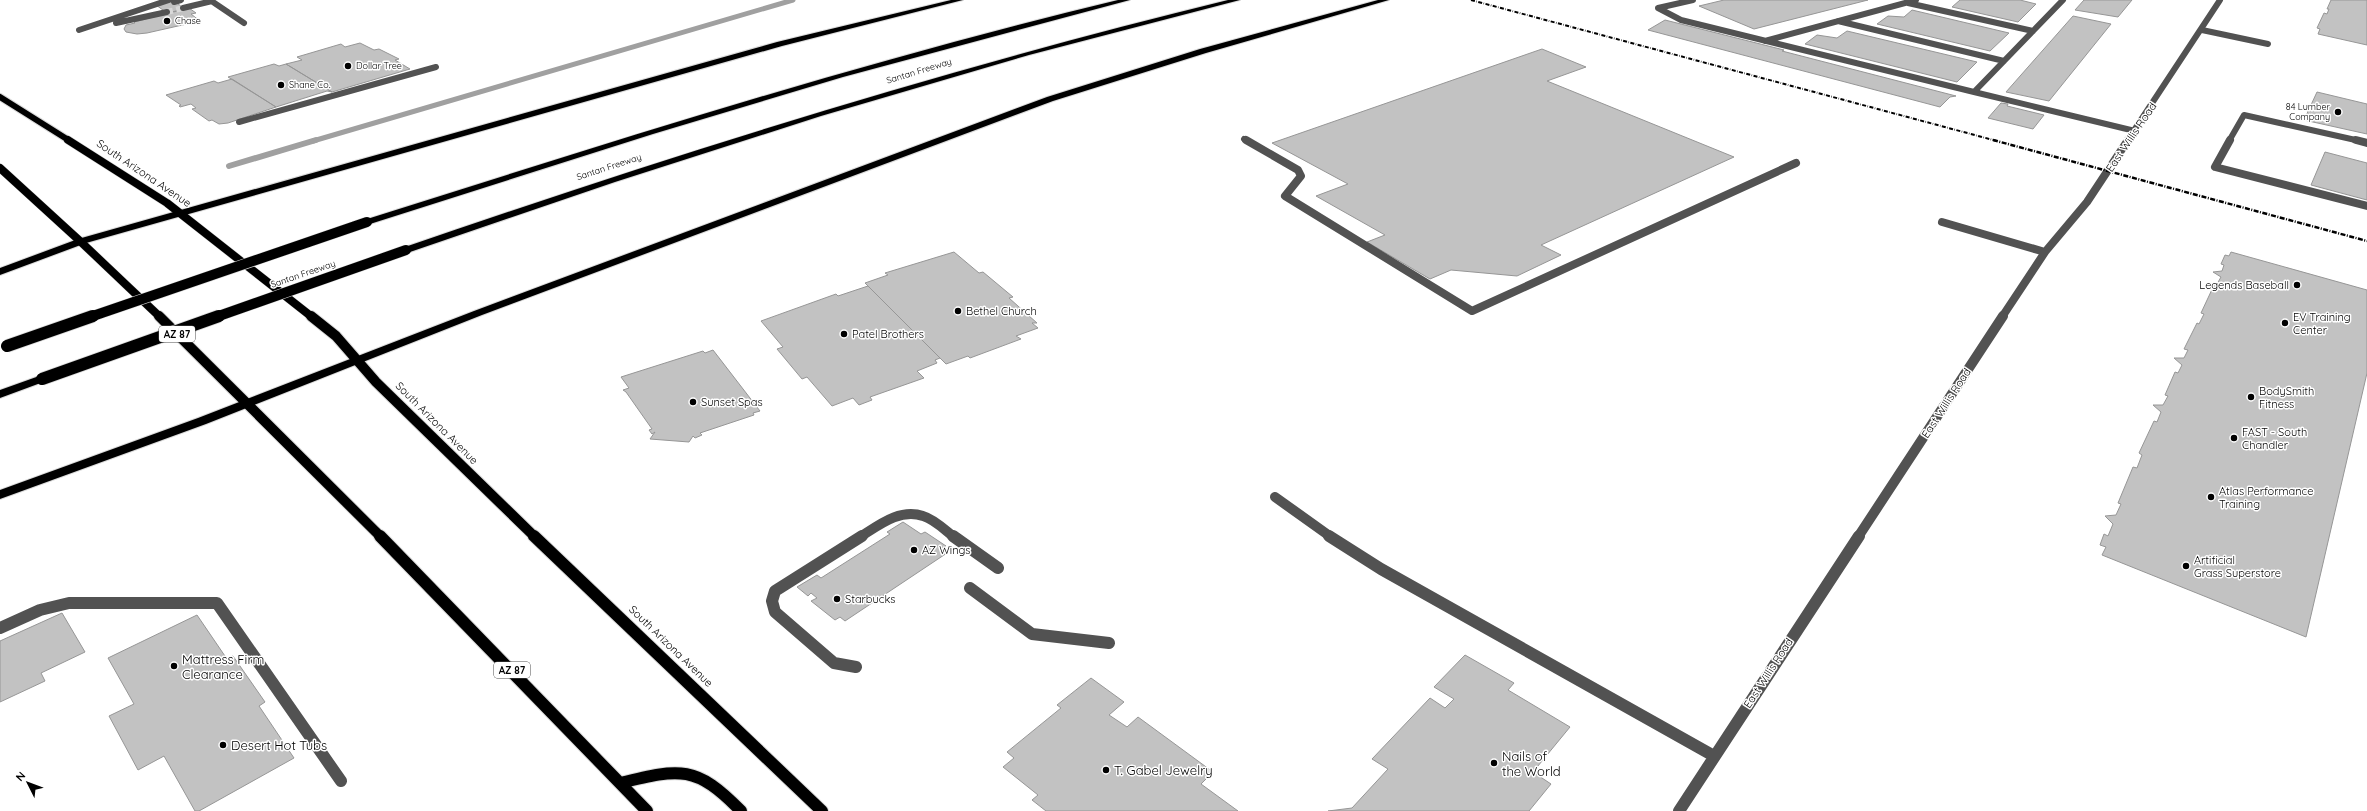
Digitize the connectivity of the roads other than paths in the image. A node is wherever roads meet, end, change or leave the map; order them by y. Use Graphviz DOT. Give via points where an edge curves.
graph roads {
  1 [pos="197,0"];
  2 [pos="960,0"];
  3 [pos="1127,0"];
  4 [pos="1237,0"];
  5 [pos="1386,0"];
  6 [pos="1692,0"];
  7 [pos="1916,0"];
  8 [pos="2063,0"];
  9 [pos="2220,0"];
  10 [pos="211,1"];
  11 [pos="1906,2"];
  12 [pos="177,3"];
  13 [pos="113,19"];
  14 [pos="1838,21"];
  15 [pos="244,23"];
  16 [pos="100,25"];
  17 [pos="80,30"];
  18 [pos="2202,30"];
  19 [pos="2033,31"];
  20 [pos="1763,41"];
  21 [pos="2268,44"];
  22 [pos="2004,61"];
  23 [pos="436,67"];
  24 [pos="1974,92"];
  25 [pos="0,96"];
  26 [pos="239,122"];
  27 [pos="2135,131"];
  28 [pos="1244,139"];
  29 [pos="2367,143"];
  30 [pos="1796,163"];
  31 [pos="0,168"];
  32 [pos="2367,206"];
  33 [pos="180,214"];
  34 [pos="1942,222"];
  35 [pos="82,241"];
  36 [pos="2045,252"];
  37 [pos="0,272"];
  38 [pos="4,347"];
  39 [pos="357,360"];
  40 [pos="0,394"];
  41 [pos="248,403"];
  42 [pos="0,495"];
  43 [pos="1275,497"];
  44 [pos="998,568"];
  45 [pos="970,588"];
  46 [pos="0,628"];
  47 [pos="1109,643"];
  48 [pos="856,667"];
  49 [pos="1714,756"];
  50 [pos="341,781"];
  51 [pos="620,783"];
  52 [pos="647,811"];
  53 [pos="741,811"];
  54 [pos="822,811"];
  55 [pos="1679,811"];
  1 -- 12 [label="street"];
  2 -- 33 [label="highway" via="773,46"];
  3 -- 38 [label="highway, Santan Freeway, bridge" via="895,59 644,134 367,222"];
  4 -- 40 [label="highway, Santan Freeway, bridge" via="957,72 612,178"];
  5 -- 39 [label="highway" via="1203,51 1050,99"];
  6 -- 20 [label="street" via="1658,8 1681,20"];
  7 -- 11 [label="street"];
  8 -- 19 [label="street"];
  9 -- 18 [label="street, East Willis Road"];
  10 -- 12 [label="street"];
  10 -- 15 [label="street"];
  11 -- 14 [label="street"];
  11 -- 19 [label="street"];
  12 -- 13 [label="street" via="147,5"];
  13 -- 16 [label="street"];
  13 -- 16 [label="street" via="164,10"];
  14 -- 20 [label="street"];
  14 -- 22 [label="street"];
  16 -- 17 [label="street"];
  18 -- 21 [label="street"];
  18 -- 27 [label="street, East Willis Road"];
  19 -- 22 [label="street"];
  20 -- 24 [label="street"];
  22 -- 24 [label="street"];
  23 -- 26 [label="street"];
  24 -- 27 [label="street"];
  25 -- 33 [label="main road, South Arizona Avenue" via="167,203"];
  27 -- 36 [label="street, East Willis Road" via="2087,202"];
  28 -- 30 [label="street" via="1298,170 1301,176 1285,196 1472,311"];
  29 -- 32 [label="street" via="2244,115 2216,167"];
  31 -- 35 [label="main road, AZ 87"];
  33 -- 35 [label="highway"];
  33 -- 39 [label="main road, South Arizona Avenue" via="336,336"];
  34 -- 36 [label="street"];
  35 -- 37 [label="highway"];
  35 -- 41 [label="main road, AZ 87"];
  36 -- 49 [label="street, East Willis Road"];
  39 -- 41 [label="highway"];
  39 -- 54 [label="main road, South Arizona Avenue" via="454,460"];
  41 -- 42 [label="highway"];
  41 -- 51 [label="main road, AZ 87" via="403,557"];
  43 -- 49 [label="street" via="1310,524 1381,569"];
  44 -- 48 [label="street" via="924,516 910,513 890,518 775,591 772,601 775,612 834,663"];
  45 -- 47 [label="street" via="1032,634"];
  46 -- 50 [label="street" via="40,610 69,603 217,604"];
  49 -- 55 [label="street, East Willis Road"];
  51 -- 52 [label="main road, AZ 87"];
  51 -- 53 [label="main road" via="656,774 674,773 700,777 718,788"];
}
